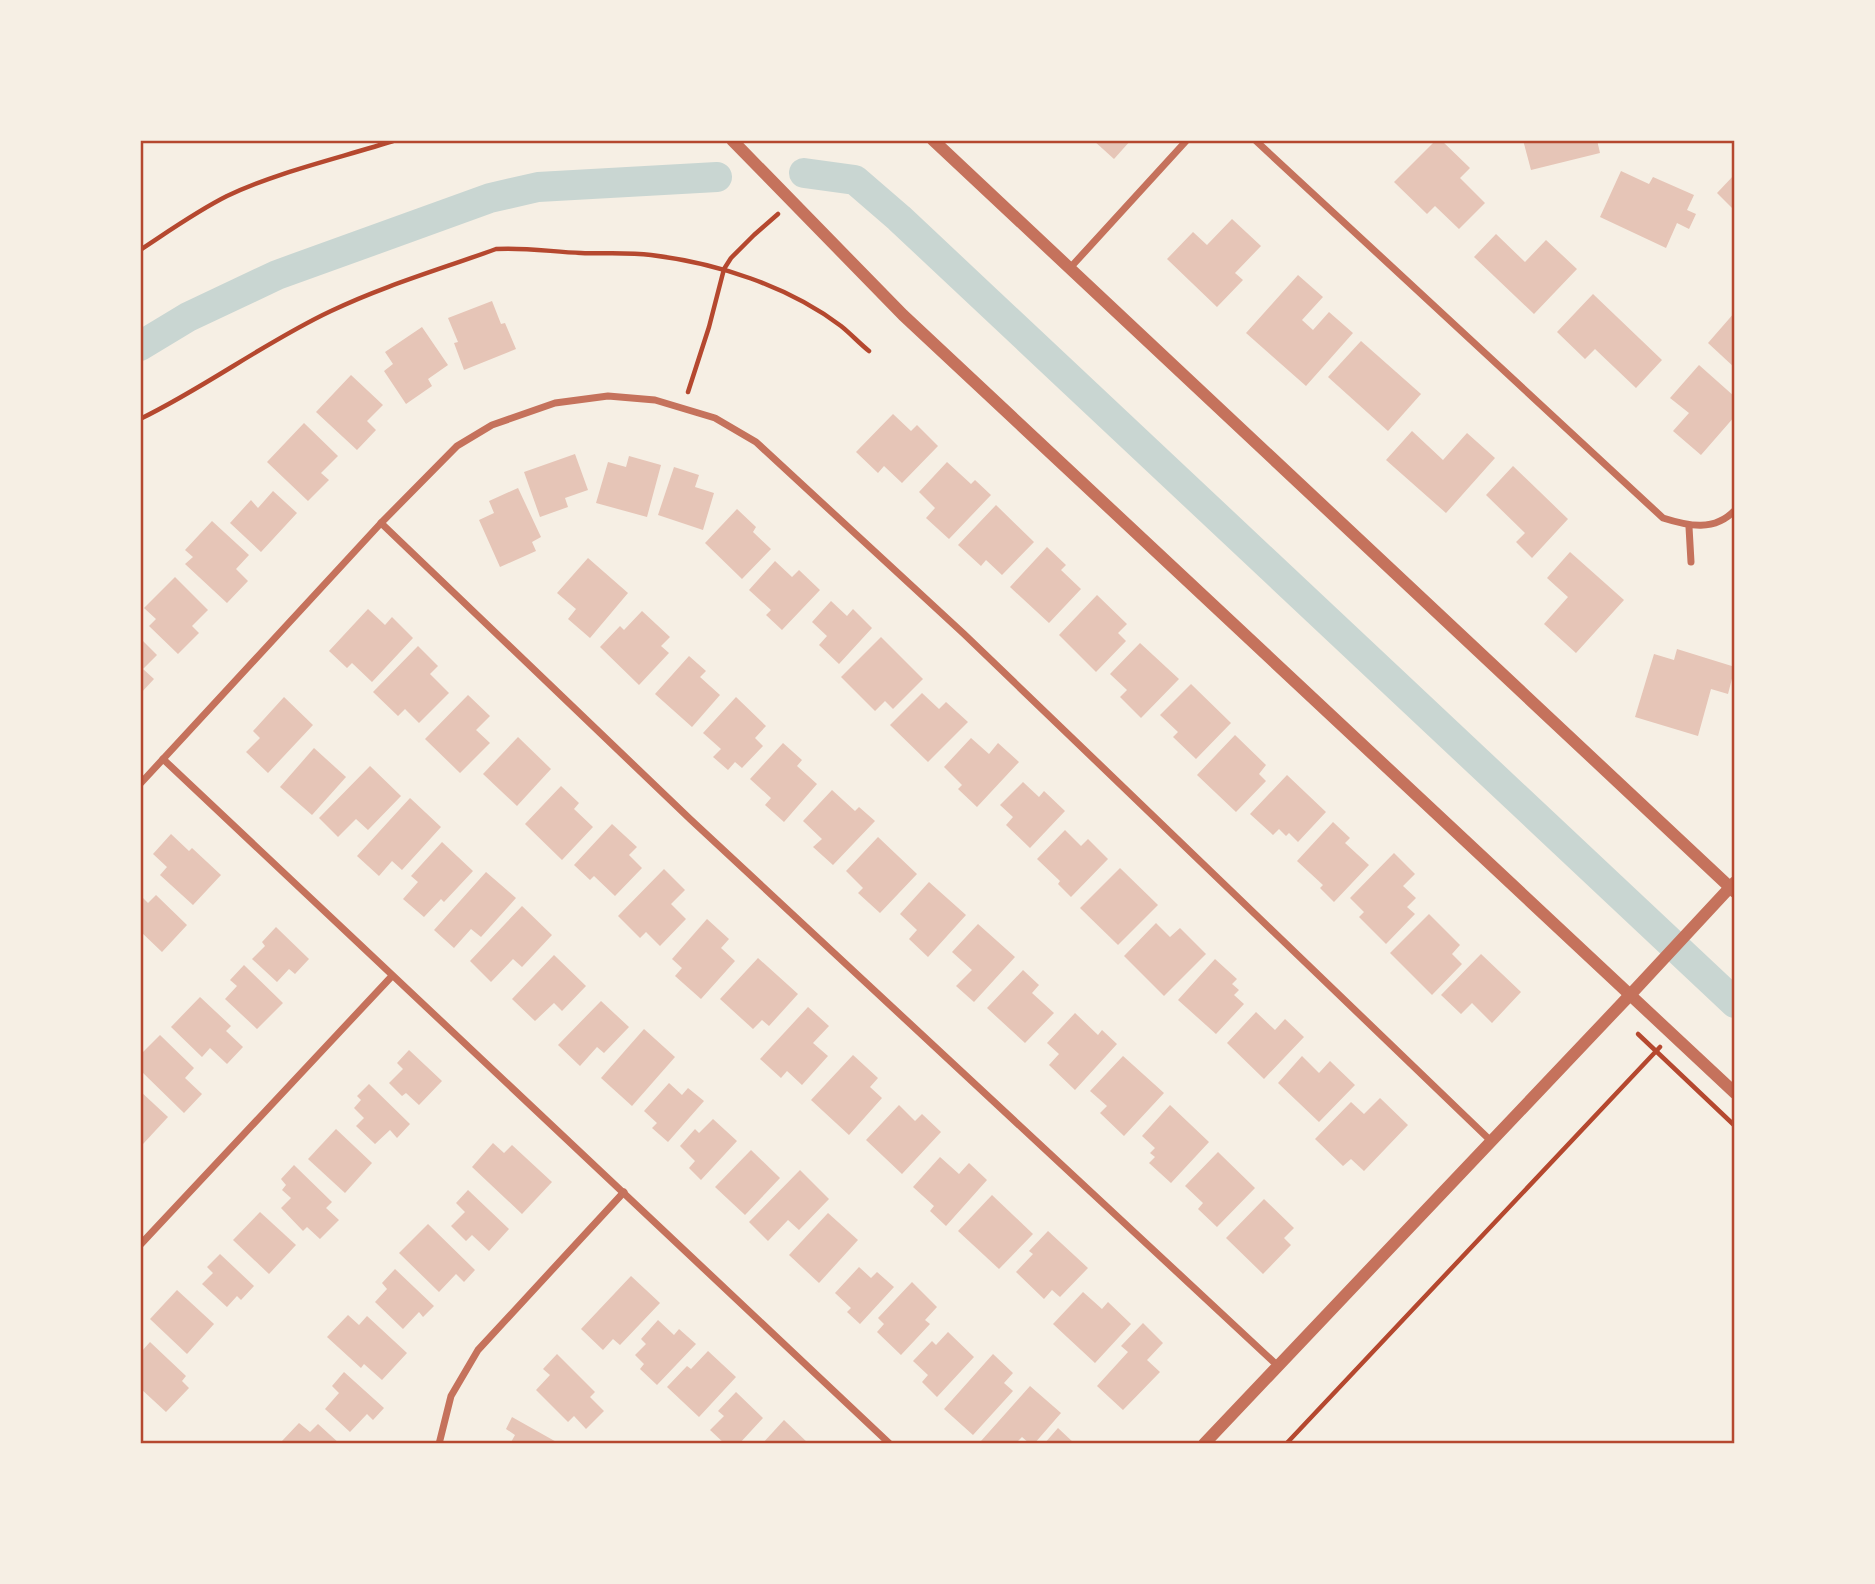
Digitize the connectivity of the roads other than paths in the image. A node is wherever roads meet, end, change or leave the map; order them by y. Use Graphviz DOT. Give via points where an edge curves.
graph roads {
  1 [pos="732,140"];
  2 [pos="933,140"];
  3 [pos="1187,140"];
  4 [pos="1255,140"];
  5 [pos="1070,268"];
  6 [pos="1735,510"];
  7 [pos="381,523"];
  8 [pos="1689,527"];
  9 [pos="1691,562"];
  10 [pos="163,760"];
  11 [pos="140,784"];
  12 [pos="1733,887"];
  13 [pos="392,975"];
  14 [pos="1630,995"];
  15 [pos="1735,1093"];
  16 [pos="1491,1141"];
  17 [pos="624,1192"];
  18 [pos="140,1245"];
  19 [pos="1278,1366"];
  20 [pos="439,1444"];
  21 [pos="890,1444"];
  22 [pos="1204,1444"];
  1 -- 14 [label="street" via="903,315"];
  2 -- 5 [label="street"];
  3 -- 5 [label="street"];
  4 -- 8 [label="street" via="1663,519"];
  5 -- 12 [label="street"];
  6 -- 8 [label="street" via="1717,523"];
  7 -- 10 [label="street"];
  7 -- 16 [label="street" via="457,446 492,425 555,403 608,396 655,400 715,418 756,442 964,634"];
  7 -- 19 [label="street" via="690,819"];
  8 -- 9 [label="street"];
  10 -- 11 [label="street"];
  10 -- 13 [label="street"];
  12 -- 14 [label="street"];
  13 -- 17 [label="street"];
  13 -- 18 [label="street"];
  14 -- 15 [label="street"];
  14 -- 16 [label="street"];
  16 -- 19 [label="street"];
  17 -- 20 [label="street" via="478,1350 451,1396"];
  17 -- 21 [label="street"];
  19 -- 22 [label="street"];
}
